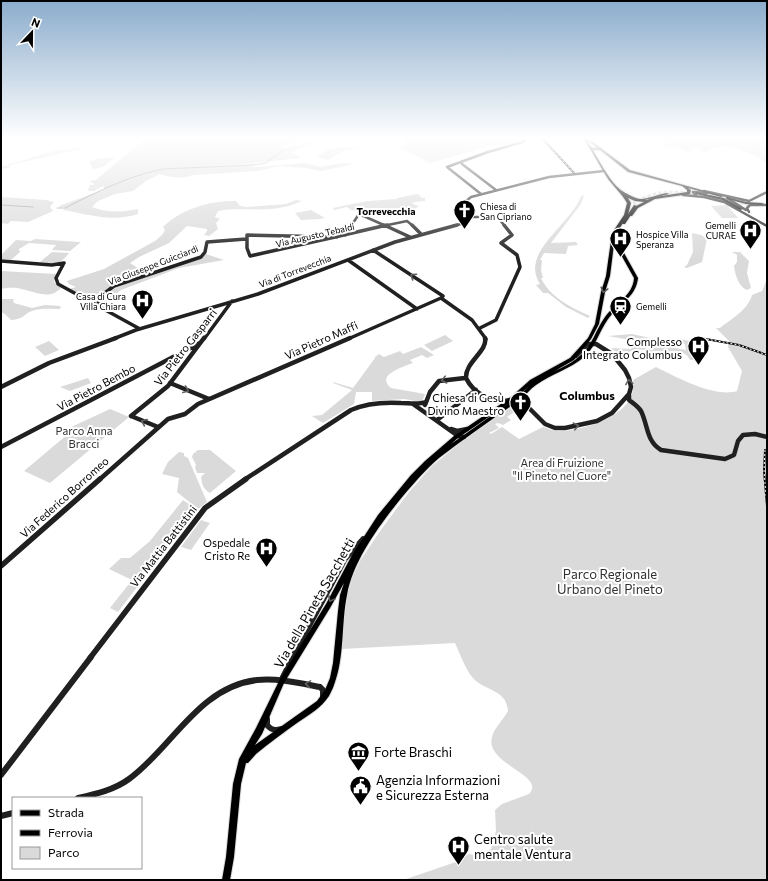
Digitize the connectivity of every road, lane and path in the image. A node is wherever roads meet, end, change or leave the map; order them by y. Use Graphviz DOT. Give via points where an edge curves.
graph roads {
  1 [pos="460,178"];
  2 [pos="480,178"];
  3 [pos="545,178"];
  4 [pos="608,178"];
  5 [pos="655,178"];
  6 [pos="683,186"];
  7 [pos="496,190"];
  8 [pos="767,192"];
  9 [pos="623,193"];
  10 [pos="698,193"];
  11 [pos="481,194"];
  12 [pos="667,194"];
  13 [pos="683,195"];
  14 [pos="721,196"];
  15 [pos="711,198"];
  16 [pos="649,200"];
  17 [pos="762,204"];
  18 [pos="767,206"];
  19 [pos="757,207"];
  20 [pos="741,209"];
  21 [pos="751,214"];
  22 [pos="626,215"];
  23 [pos="467,217"];
  24 [pos="624,223"];
  25 [pos="767,225"];
  26 [pos="385,226"];
  27 [pos="421,234"];
  28 [pos="345,235"];
  29 [pos="337,237"];
  30 [pos="410,238"];
  31 [pos="246,239"];
  32 [pos="374,250"];
  33 [pos="348,260"];
  34 [pos="1,261"];
  35 [pos="52,265"];
  36 [pos="60,269"];
  37 [pos="440,298"];
  38 [pos="232,301"];
  39 [pos="96,304"];
  40 [pos="601,304"];
  41 [pos="615,308"];
  42 [pos="417,309"];
  43 [pos="480,328"];
  44 [pos="140,329"];
  45 [pos="593,343"];
  46 [pos="200,344"];
  47 [pos="572,359"];
  48 [pos="465,378"];
  49 [pos="170,383"];
  50 [pos="1,387"];
  51 [pos="522,389"];
  52 [pos="476,390"];
  53 [pos="628,395"];
  54 [pos="202,396"];
  55 [pos="519,398"];
  56 [pos="209,399"];
  57 [pos="490,399"];
  58 [pos="426,402"];
  59 [pos="411,403"];
  60 [pos="510,403"];
  61 [pos="526,405"];
  62 [pos="501,406"];
  63 [pos="420,408"];
  64 [pos="618,408"];
  65 [pos="191,409"];
  66 [pos="640,409"];
  67 [pos="436,420"];
  68 [pos="158,427"];
  69 [pos="449,428"];
  70 [pos="468,428"];
  71 [pos="461,436"];
  72 [pos="767,437"];
  73 [pos="1,447"];
  74 [pos="1,566"];
  75 [pos="282,681"];
  76 [pos="323,698"];
  77 [pos="268,711"];
  78 [pos="284,728"];
  79 [pos="242,764"];
  80 [pos="1,775"];
  81 [pos="82,797"];
  82 [pos="12,813"];
  83 [pos="2,815"];
  84 [pos="226,880"];
  1 -- 11 [label="street"];
  2 -- 7 [label="street"];
  3 -- 7 [label="street"];
  4 -- 9 [label="main road"];
  5 -- 6 [label="main road"];
  6 -- 8 [label="street" via="749,201"];
  6 -- 13 [label="main road" via="690,192"];
  6 -- 14 [label="main road"];
  7 -- 11 [label="street"];
  9 -- 12 [label="highway" via="640,201"];
  9 -- 16 [label="main road" via="635,201"];
  9 -- 22 [label="main road" via="629,202"];
  10 -- 20 [label="highway" via="723,199"];
  11 -- 23 [label="street" via="466,200"];
  13 -- 15 [label="street"];
  13 -- 16 [label="main road"];
  14 -- 17 [label="highway"];
  14 -- 21 [label="street"];
  15 -- 20 [label="street" via="693,192 721,197"];
  15 -- 25 [label="street" via="731,205"];
  16 -- 24 [label="main road" via="637,208"];
  18 -- 19 [label="highway"];
  18 -- 21 [label="street" via="748,206 747,210"];
  20 -- 21 [label="street"];
  21 -- 25 [label="street"];
  22 -- 24 [label="highway" via="634,205"];
  22 -- 40 [label="main road, Via della Pineta Sacchetti, one-way" via="614,233"];
  23 -- 27 [label="street, Via di Torrevecchia" via="468,220 465,222"];
  23 -- 43 [label="street" via="496,216 512,235 501,243 517,255 520,269 496,320"];
  24 -- 41 [label="main road, Via della Pineta Sacchetti" via="618,233 617,243 635,276 636,283"];
  26 -- 27 [label="street, Via Augusto Tebaldi" via="407,221"];
  26 -- 28 [label="street, Via Augusto Tebaldi"];
  26 -- 28 [label="street" via="358,214"];
  26 -- 30 [label="street"];
  27 -- 30 [label="street, Via di Torrevecchia"];
  28 -- 29 [label="street, Via Augusto Tebaldi"];
  29 -- 31 [label="street" via="247,235"];
  29 -- 31 [label="street, Via Augusto Tebaldi" via="250,256"];
  30 -- 32 [label="street, Via di Torrevecchia"];
  31 -- 39 [label="street, Via Giuseppe Guicciardi" via="209,242 201,257 115,286 105,292"];
  32 -- 33 [label="street, Via di Torrevecchia"];
  37 -- 32 [label="street, one-way" via="441,295"];
  33 -- 38 [label="street, Via di Torrevecchia"];
  33 -- 42 [label="street"];
  34 -- 35 [label="street"];
  35 -- 36 [label="street"];
  35 -- 36 [label="street" via="64,263"];
  36 -- 39 [label="street" via="56,278 57,283"];
  37 -- 42 [label="street, Via Pietro Maffi"];
  37 -- 43 [label="street" via="461,311"];
  38 -- 44 [label="street, Via di Torrevecchia"];
  38 -- 46 [label="street, Via Pietro Gasparri"];
  39 -- 44 [label="street"];
  40 -- 41 [label="main road" via="606,308"];
  40 -- 47 [label="main road, Via della Pineta Sacchetti" via="594,332"];
  41 -- 45 [label="main road, Via della Pineta Sacchetti" via="602,323"];
  42 -- 56 [label="street, Via Pietro Maffi"];
  43 -- 48 [label="street" via="486,343 467,366"];
  44 -- 50 [label="street, Via di Torrevecchia" via="49,363"];
  45 -- 47 [label="street, Via della Pineta Sacchetti" via="587,344"];
  53 -- 45 [label="street, one-way" via="631,384 625,370 612,354"];
  45 -- 55 [label="main road, Via della Pineta Sacchetti" via="581,357 536,382"];
  46 -- 49 [label="street, Via Pietro Gasparri"];
  46 -- 73 [label="street, Via Pietro Bembo"];
  47 -- 51 [label="main road, Via della Pineta Sacchetti" via="533,380"];
  48 -- 52 [label="street"];
  48 -- 58 [label="street, one-way" via="439,381"];
  49 -- 54 [label="street, one-way"];
  68 -- 49 [label="street, Via Pietro Gasparri, one-way" via="131,416"];
  51 -- 55 [label="street"];
  51 -- 60 [label="main road, Via della Pineta Sacchetti"];
  52 -- 57 [label="street"];
  52 -- 67 [label="street"];
  53 -- 64 [label="street"];
  53 -- 66 [label="street" via="630,401"];
  54 -- 56 [label="street"];
  54 -- 65 [label="street"];
  55 -- 60 [label="main road, Via della Pineta Sacchetti"];
  55 -- 61 [label="street"];
  56 -- 65 [label="street, Via Pietro Maffi"];
  57 -- 60 [label="street"];
  57 -- 62 [label="street"];
  58 -- 59 [label="street, Via Mattia Battistini"];
  58 -- 63 [label="street"];
  59 -- 63 [label="street"];
  59 -- 80 [label="street, Via Mattia Battistini" via="370,404 351,410 228,490 205,508"];
  60 -- 61 [label="street" via="519,402"];
  60 -- 62 [label="main road, Via della Pineta Sacchetti"];
  60 -- 62 [label="street"];
  60 -- 71 [label="main road, Via della Pineta Sacchetti"];
  61 -- 64 [label="street, one-way" via="546,424 560,429 602,419"];
  62 -- 70 [label="main road, Via della Pineta Sacchetti"];
  63 -- 67 [label="street"];
  64 -- 66 [label="street" via="628,404"];
  65 -- 68 [label="street, Via Federico Borromeo" via="185,414 168,419"];
  66 -- 72 [label="street" via="651,442 663,451 728,459 733,456 742,436 755,434"];
  67 -- 69 [label="street"];
  68 -- 74 [label="street, Via Federico Borromeo"];
  69 -- 70 [label="street" via="458,431"];
  69 -- 71 [label="street"];
  70 -- 71 [label="main road, Via della Pineta Sacchetti"];
  71 -- 75 [label="main road, Via della Pineta Sacchetti, one-way" via="413,476 366,536 328,606"];
  71 -- 76 [label="main road, Via della Pineta Sacchetti" via="418,476 385,518 353,567 343,593 335,667"];
  76 -- 75 [label="street, one-way" via="324,691 321,687"];
  75 -- 77 [label="main road, Via della Pineta Sacchetti"];
  75 -- 81 [label="street" via="256,680 221,693 190,716 130,778 112,789"];
  76 -- 78 [label="main road, Via della Pineta Sacchetti"];
  77 -- 78 [label="street" via="266,724 269,728"];
  77 -- 79 [label="main road, Via della Pineta Sacchetti"];
  78 -- 79 [label="main road, Via della Pineta Sacchetti" via="252,751"];
  79 -- 84 [label="main road, Via della Pineta Sacchetti" via="237,784"];
  82 -- 83 [label="street"];
}
